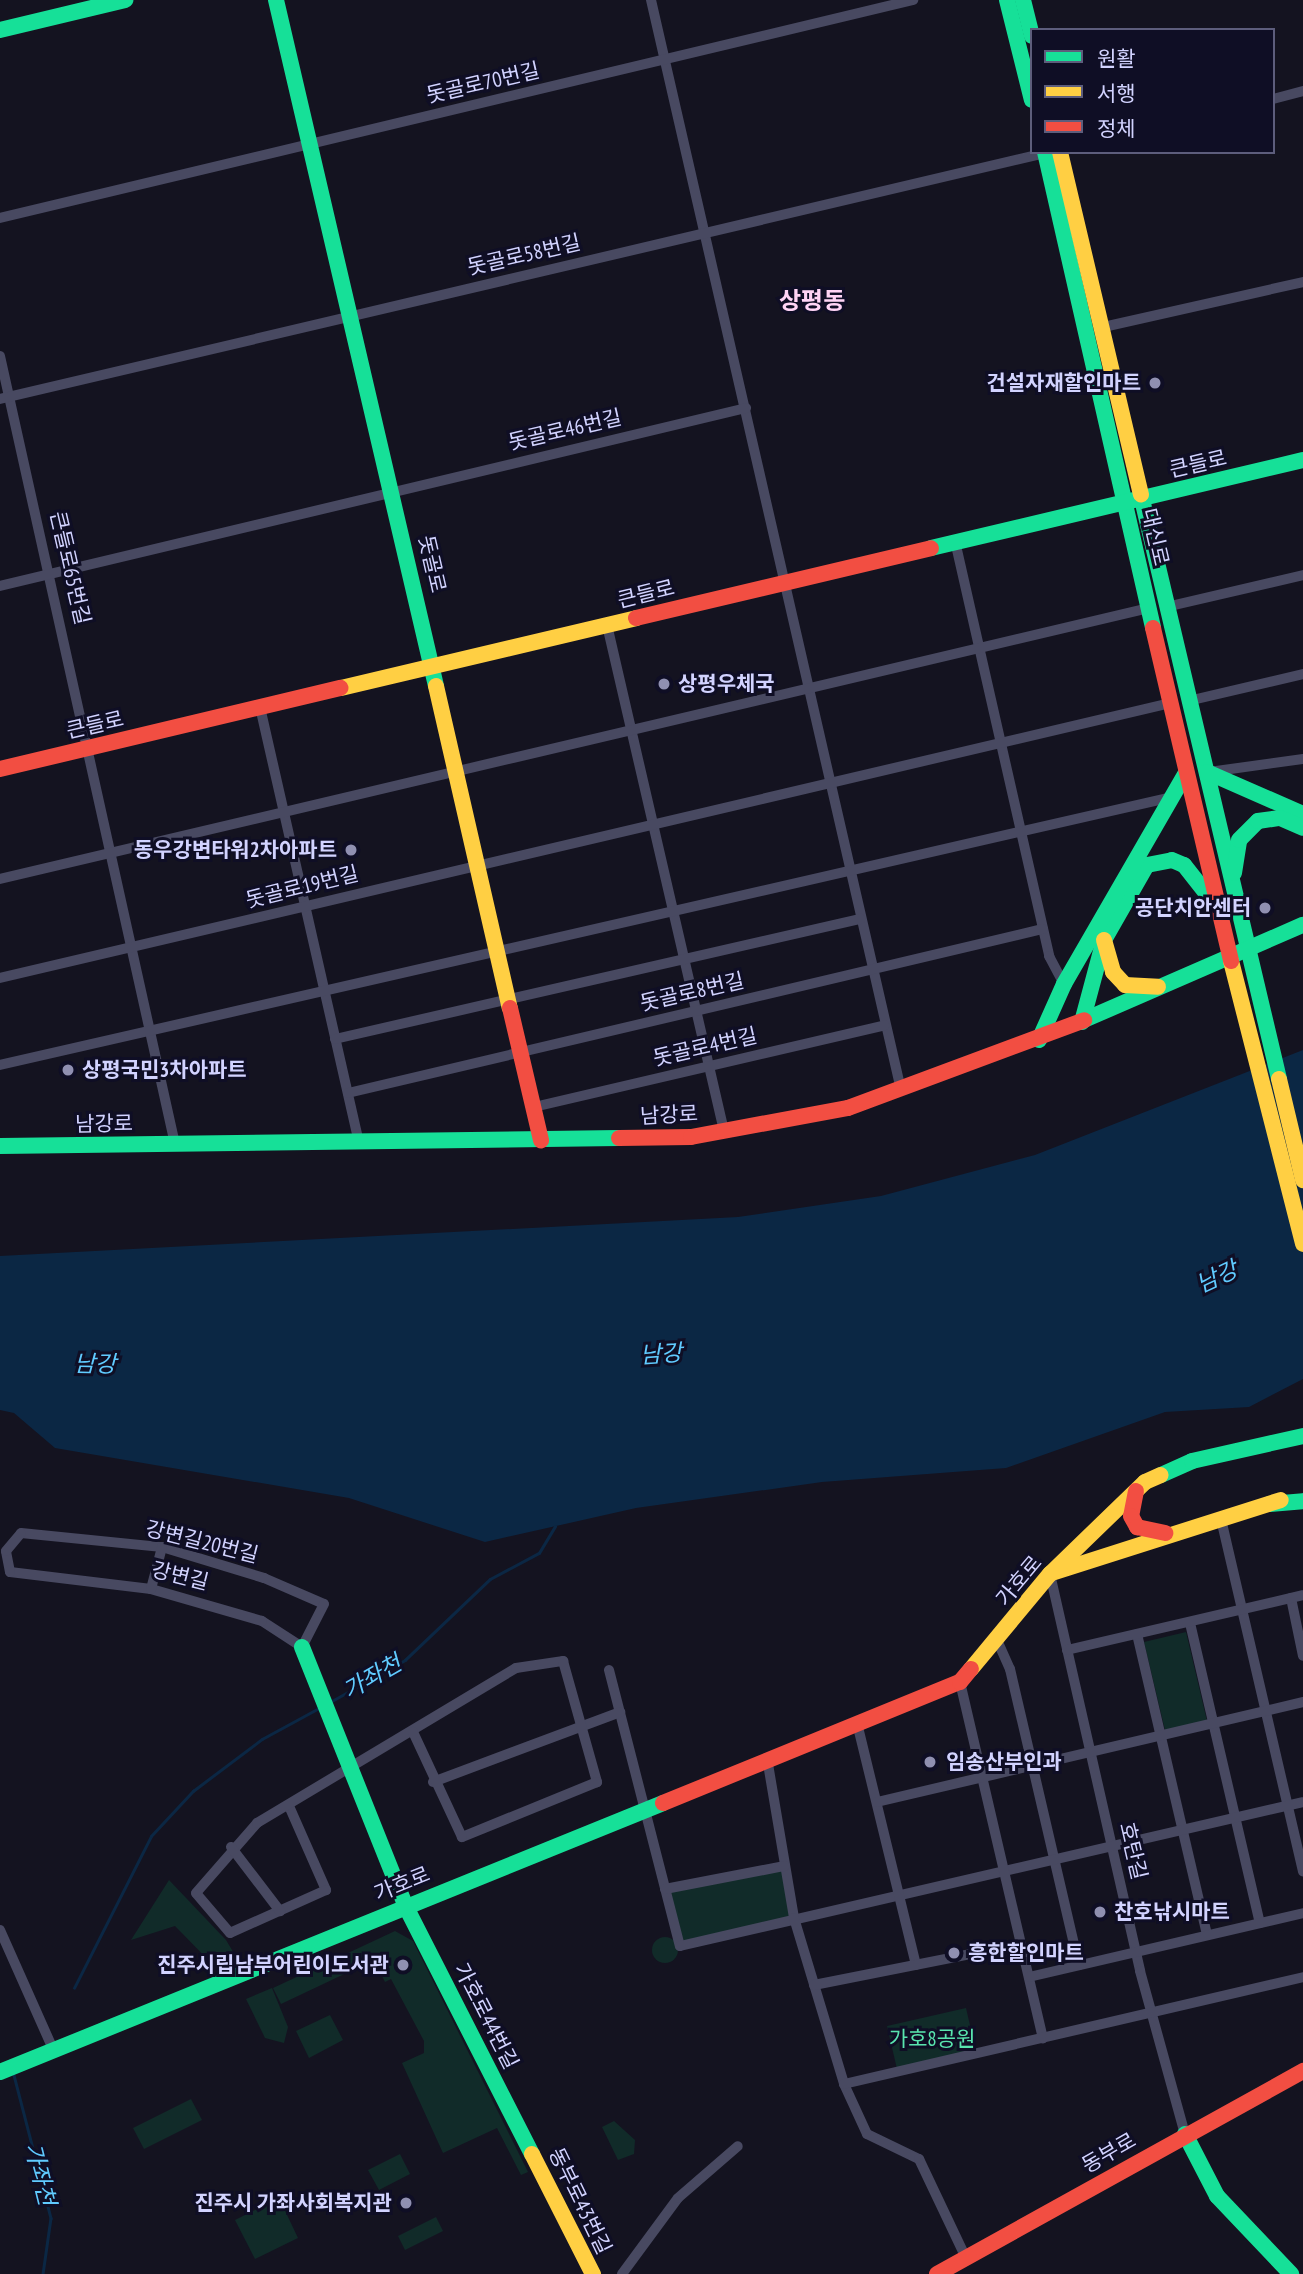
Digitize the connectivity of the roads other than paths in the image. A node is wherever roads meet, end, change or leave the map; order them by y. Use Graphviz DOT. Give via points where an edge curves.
graph roads {
  1 [pos="125,0"];
  2 [pos="276,0"];
  3 [pos="652,0"];
  4 [pos="913,0"];
  5 [pos="1007,0"];
  6 [pos="1023,0"];
  7 [pos="1030,28"];
  8 [pos="0,30"];
  9 [pos="666,60"];
  10 [pos="1303,91"];
  11 [pos="1030,92"];
  12 [pos="1275,98"];
  13 [pos="310,142"];
  14 [pos="1046,154"];
  15 [pos="1050,154"];
  16 [pos="1050,154"];
  17 [pos="0,218"];
  18 [pos="706,233"];
  19 [pos="1303,282"];
  20 [pos="351,314"];
  21 [pos="1099,328"];
  22 [pos="0,356"];
  23 [pos="6,398"];
  24 [pos="747,408"];
  25 [pos="1303,460"];
  26 [pos="393,489"];
  27 [pos="1133,500"];
  28 [pos="955,541"];
  29 [pos="51,574"];
  30 [pos="1303,575"];
  31 [pos="784,581"];
  32 [pos="0,586"];
  33 [pos="1158,607"];
  34 [pos="607,625"];
  35 [pos="979,648"];
  36 [pos="434,665"];
  37 [pos="1303,674"];
  38 [pos="807,689"];
  39 [pos="1188,701"];
  40 [pos="1171,704"];
  41 [pos="260,707"];
  42 [pos="632,730"];
  43 [pos="1003,746"];
  44 [pos="90,748"];
  45 [pos="1303,759"];
  46 [pos="0,769"];
  47 [pos="460,771"];
  48 [pos="1206,772"];
  49 [pos="1186,773"];
  50 [pos="828,787"];
  51 [pos="1172,797"];
  52 [pos="284,813"];
  53 [pos="1303,814"];
  54 [pos="654,826"];
  55 [pos="1303,828"];
  56 [pos="1023,830"];
  57 [pos="112,853"];
  58 [pos="481,864"];
  59 [pos="848,869"];
  60 [pos="0,879"];
  61 [pos="1236,900"];
  62 [pos="305,906"];
  63 [pos="673,910"];
  64 [pos="1218,912"];
  65 [pos="860,919"];
  66 [pos="1303,925"];
  67 [pos="1043,929"];
  68 [pos="1104,940"];
  69 [pos="132,948"];
  70 [pos="500,951"];
  71 [pos="685,959"];
  72 [pos="872,970"];
  73 [pos="0,978"];
  74 [pos="1064,984"];
  75 [pos="1164,987"];
  76 [pos="325,992"];
  77 [pos="510,999"];
  78 [pos="696,1011"];
  79 [pos="1082,1022"];
  80 [pos="885,1024"];
  81 [pos="150,1033"];
  82 [pos="335,1039"];
  83 [pos="1039,1040"];
  84 [pos="522,1052"];
  85 [pos="0,1065"];
  86 [pos="709,1066"];
  87 [pos="901,1090"];
  88 [pos="348,1093"];
  89 [pos="534,1107"];
  90 [pos="724,1131"];
  91 [pos="541,1140"];
  92 [pos="359,1141"];
  93 [pos="174,1144"];
  94 [pos="0,1146"];
  95 [pos="1303,1180"];
  96 [pos="1303,1244"];
  97 [pos="1303,1436"];
  98 [pos="1138,1488"];
  99 [pos="1303,1493"];
  100 [pos="1303,1501"];
  101 [pos="1270,1504"];
  102 [pos="1221,1519"];
  103 [pos="1198,1527"];
  104 [pos="162,1547"];
  105 [pos="10,1572"];
  106 [pos="1050,1574"];
  107 [pos="151,1589"];
  108 [pos="1303,1595"];
  109 [pos="1291,1598"];
  110 [pos="1242,1609"];
  111 [pos="1190,1623"];
  112 [pos="1137,1634"];
  113 [pos="997,1640"];
  114 [pos="302,1647"];
  115 [pos="1067,1650"];
  116 [pos="1303,1656"];
  117 [pos="609,1670"];
  118 [pos="960,1682"];
  119 [pos="1303,1702"];
  120 [pos="1265,1711"];
  121 [pos="620,1712"];
  122 [pos="857,1723"];
  123 [pos="581,1724"];
  124 [pos="1213,1724"];
  125 [pos="413,1732"];
  126 [pos="1160,1736"];
  127 [pos="1091,1751"];
  128 [pos="767,1758"];
  129 [pos="1034,1765"];
  130 [pos="353,1767"];
  131 [pos="982,1777"];
  132 [pos="433,1782"];
  133 [pos="877,1802"];
  134 [pos="1303,1802"];
  135 [pos="1287,1805"];
  136 [pos="289,1806"];
  137 [pos="644,1807"];
  138 [pos="1235,1818"];
  139 [pos="1183,1830"];
  140 [pos="231,1847"];
  141 [pos="1112,1847"];
  142 [pos="1055,1859"];
  143 [pos="785,1866"];
  144 [pos="1004,1871"];
  145 [pos="1303,1872"];
  146 [pos="665,1889"];
  147 [pos="900,1894"];
  148 [pos="405,1905"];
  149 [pos="280,1911"];
  150 [pos="1303,1913"];
  151 [pos="794,1919"];
  152 [pos="1260,1923"];
  153 [pos="0,1930"];
  154 [pos="1207,1935"];
  155 [pos="1021,1944"];
  156 [pos="1135,1952"];
  157 [pos="916,1965"];
  158 [pos="1079,1965"];
  159 [pos="1029,1977"];
  160 [pos="1303,1977"];
  161 [pos="814,1985"];
  162 [pos="1150,2012"];
  163 [pos="1043,2038"];
  164 [pos="53,2049"];
  165 [pos="1303,2071"];
  166 [pos="0,2072"];
  167 [pos="844,2084"];
  168 [pos="1185,2134"];
  169 [pos="530,2146"];
  170 [pos="738,2146"];
  171 [pos="966,2258"];
  172 [pos="593,2274"];
  173 [pos="622,2274"];
  174 [pos="937,2274"];
  175 [pos="1291,2274"];
  1 -- 8 [label="main road"];
  2 -- 13 [label="main road, 돗골로"];
  3 -- 9 [label="street"];
  4 -- 9 [label="street, 돗골로70번길"];
  5 -- 11 [label="main road"];
  6 -- 7 [label="main road"];
  9 -- 13 [label="street, 돗골로70번길"];
  9 -- 18 [label="street"];
  10 -- 12 [label="street"];
  13 -- 17 [label="street, 돗골로70번길"];
  13 -- 20 [label="main road, 돗골로"];
  14 -- 18 [label="street, 돗골로58번길"];
  15 -- 21 [label="main road, 대신로"];
  16 -- 27 [label="main road, 대신로"];
  18 -- 20 [label="street, 돗골로58번길"];
  18 -- 24 [label="street"];
  19 -- 21 [label="street"];
  20 -- 23 [label="street, 돗골로58번길"];
  20 -- 26 [label="main road, 돗골로"];
  21 -- 27 [label="main road, 대신로"];
  22 -- 23 [label="street, 큰들로65번길"];
  23 -- 29 [label="street, 큰들로65번길"];
  24 -- 26 [label="street, 돗골로46번길"];
  24 -- 31 [label="street"];
  25 -- 27 [label="main road, 큰들로"];
  26 -- 29 [label="street, 돗골로46번길"];
  26 -- 36 [label="main road, 돗골로"];
  27 -- 28 [label="main road, 큰들로"];
  27 -- 33 [label="main road, 대신로"];
  28 -- 31 [label="main road, 큰들로"];
  28 -- 35 [label="street"];
  29 -- 32 [label="street, 돗골로46번길"];
  29 -- 44 [label="street, 큰들로65번길"];
  30 -- 33 [label="street"];
  31 -- 34 [label="main road, 큰들로"];
  31 -- 38 [label="street"];
  33 -- 35 [label="street"];
  33 -- 39 [label="main road, 대신로"];
  33 -- 40 [label="main road, 대신로"];
  34 -- 36 [label="main road, 큰들로"];
  34 -- 42 [label="street"];
  35 -- 38 [label="street"];
  35 -- 43 [label="street"];
  36 -- 41 [label="main road, 큰들로"];
  36 -- 47 [label="main road, 돗골로"];
  37 -- 39 [label="street"];
  38 -- 42 [label="street"];
  38 -- 50 [label="street"];
  39 -- 48 [label="main road, 대신로"];
  40 -- 43 [label="street, 돗골로19번길"];
  40 -- 49 [label="main road, 대신로"];
  41 -- 44 [label="main road, 큰들로"];
  41 -- 52 [label="street"];
  42 -- 47 [label="street"];
  42 -- 54 [label="street"];
  43 -- 50 [label="street, 돗골로19번길"];
  43 -- 56 [label="street"];
  44 -- 46 [label="main road, 큰들로"];
  44 -- 57 [label="street, 큰들로65번길"];
  45 -- 48 [label="street"];
  47 -- 52 [label="street"];
  47 -- 58 [label="main road, 돗골로"];
  48 -- 53 [label="main road"];
  48 -- 61 [label="main road, 대신로"];
  49 -- 51 [label="main road"];
  49 -- 64 [label="main road, 대신로"];
  50 -- 54 [label="street, 돗골로19번길"];
  50 -- 59 [label="street"];
  51 -- 56 [label="street"];
  51 -- 74 [label="main road"];
  52 -- 57 [label="street"];
  52 -- 62 [label="street"];
  54 -- 58 [label="street, 돗골로19번길"];
  54 -- 63 [label="street"];
  55 -- 61 [label="main road" via="1270,818 1246,830 1235,855"];
  56 -- 59 [label="street"];
  56 -- 67 [label="street"];
  57 -- 60 [label="street"];
  57 -- 69 [label="street, 큰들로65번길"];
  58 -- 62 [label="street, 돗골로19번길"];
  58 -- 70 [label="main road, 돗골로"];
  59 -- 63 [label="street"];
  59 -- 65 [label="street"];
  61 -- 95 [label="main road, 대신로"];
  62 -- 69 [label="street, 돗골로19번길"];
  62 -- 76 [label="street"];
  63 -- 70 [label="street"];
  63 -- 71 [label="street"];
  64 -- 68 [label="main road" via="1194,873 1172,860 1159,860 1139,873"];
  64 -- 96 [label="main road, 대신로"];
  65 -- 71 [label="street"];
  65 -- 72 [label="street"];
  66 -- 75 [label="main road, 남강로"];
  67 -- 72 [label="street, 돗골로8번길"];
  67 -- 74 [label="street"];
  68 -- 75 [label="main road" via="1113,972 1125,985"];
  68 -- 79 [label="main road"];
  69 -- 73 [label="street, 돗골로19번길"];
  69 -- 81 [label="street, 큰들로65번길"];
  70 -- 76 [label="street"];
  70 -- 77 [label="main road, 돗골로"];
  71 -- 77 [label="street"];
  71 -- 78 [label="street"];
  72 -- 78 [label="street, 돗골로8번길"];
  72 -- 80 [label="street"];
  74 -- 79 [label="main road"];
  74 -- 83 [label="main road"];
  75 -- 79 [label="main road, 남강로"];
  76 -- 81 [label="street"];
  76 -- 82 [label="street"];
  77 -- 82 [label="street"];
  77 -- 84 [label="main road, 돗골로"];
  78 -- 84 [label="street, 돗골로8번길"];
  78 -- 86 [label="street"];
  79 -- 83 [label="main road, 남강로"];
  80 -- 86 [label="street, 돗골로4번길"];
  80 -- 87 [label="street"];
  81 -- 85 [label="street"];
  81 -- 93 [label="street, 큰들로65번길"];
  82 -- 88 [label="street"];
  83 -- 87 [label="main road, 남강로"];
  84 -- 88 [label="street, 돗골로8번길"];
  84 -- 89 [label="main road, 돗골로"];
  86 -- 89 [label="street, 돗골로4번길"];
  86 -- 90 [label="street"];
  87 -- 90 [label="main road, 남강로" via="848,1108"];
  88 -- 92 [label="street"];
  89 -- 91 [label="main road, 돗골로"];
  90 -- 91 [label="main road, 남강로"];
  91 -- 92 [label="main road, 남강로"];
  92 -- 93 [label="main road, 남강로"];
  93 -- 94 [label="main road, 남강로"];
  97 -- 98 [label="main road, 가호로" via="1192,1461"];
  98 -- 103 [label="main road" via="1131,1516 1146,1533"];
  98 -- 106 [label="main road, 가호로"];
  99 -- 101 [label="main road"];
  100 -- 101 [label="main road"];
  101 -- 102 [label="main road"];
  102 -- 103 [label="main road"];
  102 -- 110 [label="street"];
  103 -- 106 [label="main road"];
  104 -- 105 [label="street, 강변길20번길" via="21,1533 6,1551"];
  104 -- 107 [label="street"];
  104 -- 114 [label="street, 강변길20번길" via="264,1578 324,1604"];
  105 -- 107 [label="street, 강변길"];
  106 -- 113 [label="main road, 가호로"];
  106 -- 115 [label="street, 호탄길"];
  107 -- 114 [label="street, 강변길" via="262,1621"];
  108 -- 109 [label="street"];
  109 -- 110 [label="street"];
  109 -- 116 [label="street"];
  110 -- 111 [label="street"];
  110 -- 120 [label="street"];
  111 -- 112 [label="street"];
  111 -- 124 [label="street"];
  112 -- 115 [label="street"];
  112 -- 126 [label="street"];
  113 -- 118 [label="main road, 가호로"];
  113 -- 129 [label="street"];
  114 -- 130 [label="main road"];
  115 -- 127 [label="street, 호탄길"];
  117 -- 121 [label="street"];
  118 -- 122 [label="main road, 가호로"];
  118 -- 131 [label="street"];
  119 -- 120 [label="street"];
  120 -- 124 [label="street"];
  120 -- 135 [label="street"];
  121 -- 123 [label="street"];
  121 -- 137 [label="street"];
  122 -- 128 [label="main road, 가호로"];
  122 -- 133 [label="street"];
  123 -- 125 [label="street" via="563,1661 516,1668"];
  123 -- 132 [label="street"];
  123 -- 132 [label="street" via="597,1782 462,1837"];
  124 -- 126 [label="street"];
  124 -- 138 [label="street"];
  125 -- 130 [label="street"];
  125 -- 132 [label="street"];
  126 -- 127 [label="street"];
  126 -- 139 [label="street"];
  127 -- 129 [label="street"];
  127 -- 141 [label="street, 호탄길"];
  128 -- 137 [label="main road, 가호로"];
  128 -- 143 [label="street"];
  129 -- 131 [label="street"];
  129 -- 142 [label="street"];
  130 -- 136 [label="street"];
  130 -- 148 [label="main road"];
  131 -- 133 [label="street"];
  131 -- 144 [label="street"];
  133 -- 147 [label="street"];
  134 -- 135 [label="street"];
  135 -- 138 [label="street"];
  135 -- 145 [label="street"];
  136 -- 140 [label="street"];
  136 -- 149 [label="street" via="326,1890"];
  137 -- 146 [label="street"];
  137 -- 148 [label="main road, 가호로"];
  138 -- 139 [label="street"];
  138 -- 152 [label="street"];
  139 -- 141 [label="street"];
  139 -- 154 [label="street"];
  140 -- 149 [label="street"];
  140 -- 149 [label="street" via="195,1893 230,1933"];
  141 -- 142 [label="street"];
  141 -- 156 [label="street, 호탄길"];
  142 -- 144 [label="street"];
  142 -- 158 [label="street"];
  143 -- 146 [label="street"];
  143 -- 151 [label="street"];
  144 -- 147 [label="street"];
  144 -- 155 [label="street"];
  146 -- 151 [label="street" via="680,1946"];
  147 -- 151 [label="street"];
  147 -- 157 [label="street"];
  148 -- 164 [label="main road, 가호로"];
  148 -- 169 [label="main road, 가호로44번길"];
  150 -- 152 [label="street"];
  151 -- 161 [label="street"];
  152 -- 154 [label="street"];
  153 -- 164 [label="street"];
  154 -- 156 [label="street"];
  155 -- 157 [label="street"];
  155 -- 159 [label="street"];
  156 -- 158 [label="street"];
  156 -- 162 [label="street, 호탄길"];
  157 -- 161 [label="street"];
  158 -- 159 [label="street"];
  159 -- 163 [label="street"];
  160 -- 162 [label="street"];
  161 -- 167 [label="street"];
  162 -- 163 [label="street"];
  162 -- 168 [label="street, 호탄길"];
  163 -- 167 [label="street"];
  164 -- 166 [label="main road, 가호로"];
  165 -- 168 [label="main road, 동부로"];
  167 -- 171 [label="street" via="867,2134 919,2159"];
  168 -- 171 [label="main road, 동부로"];
  168 -- 175 [label="main road" via="1217,2196"];
  169 -- 172 [label="main road, 동부로43번길"];
  170 -- 173 [label="street, 동부로43번길" via="678,2198"];
  171 -- 174 [label="main road, 동부로"];
}
